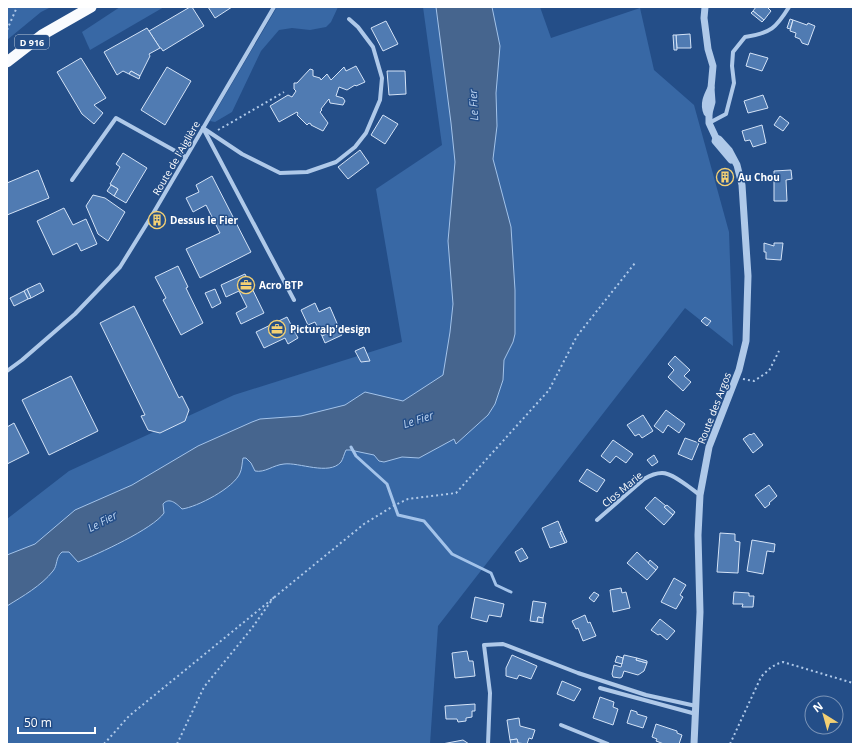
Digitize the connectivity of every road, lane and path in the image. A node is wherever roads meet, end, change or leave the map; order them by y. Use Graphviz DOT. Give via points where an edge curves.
graph roads {
  1 [pos="17,7"];
  2 [pos="91,7"];
  3 [pos="274,7"];
  4 [pos="705,7"];
  5 [pos="789,7"];
  6 [pos="349,19"];
  7 [pos="7,30"];
  8 [pos="7,62"];
  9 [pos="284,92"];
  10 [pos="709,123"];
  11 [pos="203,128"];
  12 [pos="212,134"];
  13 [pos="186,157"];
  14 [pos="72,180"];
  15 [pos="635,263"];
  16 [pos="294,300"];
  17 [pos="779,351"];
  18 [pos="7,371"];
  19 [pos="736,378"];
  20 [pos="700,495"];
  21 [pos="597,520"];
  22 [pos="276,595"];
  23 [pos="853,683"];
  24 [pos="600,688"];
  25 [pos="696,706"];
  26 [pos="696,714"];
  27 [pos="561,724"];
  28 [pos="104,744"];
  29 [pos="178,744"];
  30 [pos="488,744"];
  31 [pos="608,744"];
  32 [pos="694,744"];
  33 [pos="730,744"];
  1 -- 7 [label="path"];
  2 -- 8 [label="highway, D 916" via="42,35"];
  3 -- 11 [label="street, Route de l'Aiglière"];
  4 -- 10 [label="street, Route des Argos" via="708,48 713,66 712,88 706,96 705,108 709,113"];
  5 -- 10 [label="street" via="771,30 745,37 733,52 734,83 726,114"];
  6 -- 12 [label="street" via="373,47 382,78 380,100 366,134 355,147 336,162 307,172 280,173 242,154"];
  9 -- 12 [label="path"];
  10 -- 19 [label="street, Route des Argos" via="715,141 737,166 742,185 748,276 746,341"];
  11 -- 12 [label="street"];
  11 -- 13 [label="street, Route de l'Aiglière"];
  11 -- 16 [label="street"];
  13 -- 14 [label="street" via="116,118"];
  13 -- 18 [label="street, Route de l'Aiglière" via="120,267 75,314"];
  15 -- 22 [label="path" via="577,336 548,390 456,493 408,499 395,505 364,524"];
  17 -- 19 [label="path" via="769,371 754,381"];
  19 -- 20 [label="street, Route des Argos" via="709,447"];
  20 -- 21 [label="street, Clos Marie" via="669,474 651,475"];
  20 -- 25 [label="street, Route des Argos" via="700,612"];
  22 -- 28 [label="path" via="129,716"];
  22 -- 29 [label="path" via="204,687"];
  23 -- 33 [label="path" via="783,662 775,664 761,677"];
  24 -- 26 [label="street"];
  25 -- 26 [label="street, Route des Argos"];
  25 -- 30 [label="street" via="646,695 578,673 503,644 484,645 490,692"];
  26 -- 32 [label="street, Route des Argos"];
  27 -- 31 [label="street"];
}
